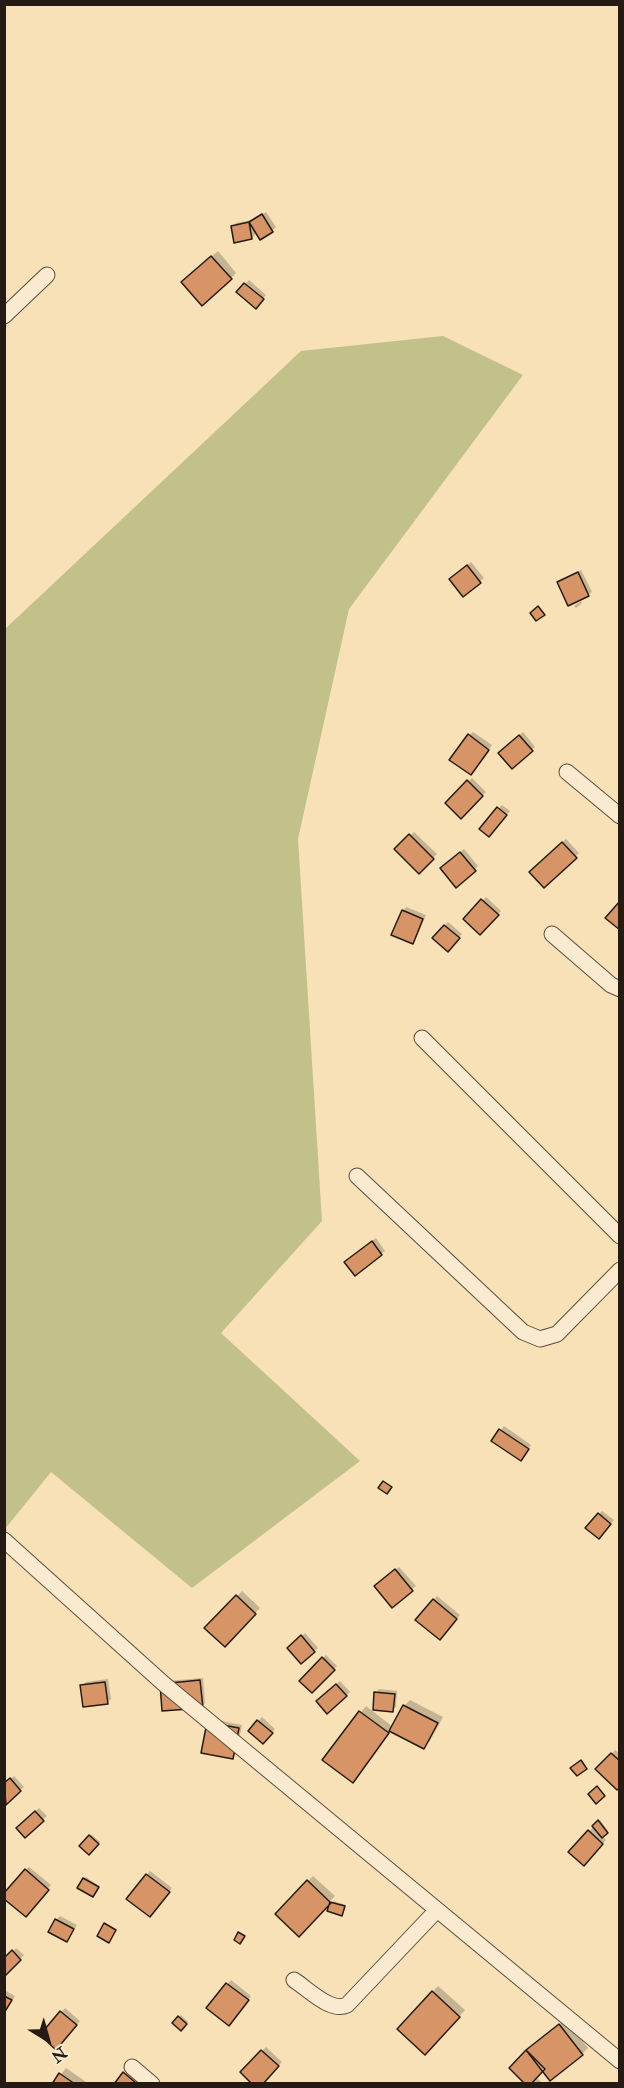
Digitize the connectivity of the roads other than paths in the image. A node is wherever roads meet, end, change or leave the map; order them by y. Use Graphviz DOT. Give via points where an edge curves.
graph roads {
  1 [pos="47,275"];
  2 [pos="4,316"];
  3 [pos="567,772"];
  4 [pos="620,816"];
  5 [pos="552,934"];
  6 [pos="620,989"];
  7 [pos="422,1038"];
  8 [pos="357,1176"];
  9 [pos="620,1236"];
  10 [pos="620,1270"];
  11 [pos="4,1540"];
  12 [pos="437,1910"];
  13 [pos="294,1980"];
  14 [pos="620,2061"];
  15 [pos="132,2067"];
  16 [pos="152,2084"];
  1 -- 2 [label="street"];
  3 -- 4 [label="street"];
  5 -- 6 [label="street"];
  7 -- 9 [label="street"];
  8 -- 10 [label="street" via="523,1332 540,1339 557,1334"];
  11 -- 12 [label="street" via="164,1684"];
  12 -- 13 [label="street" via="342,2008 332,2006"];
  12 -- 14 [label="street"];
  15 -- 16 [label="street"];
}
